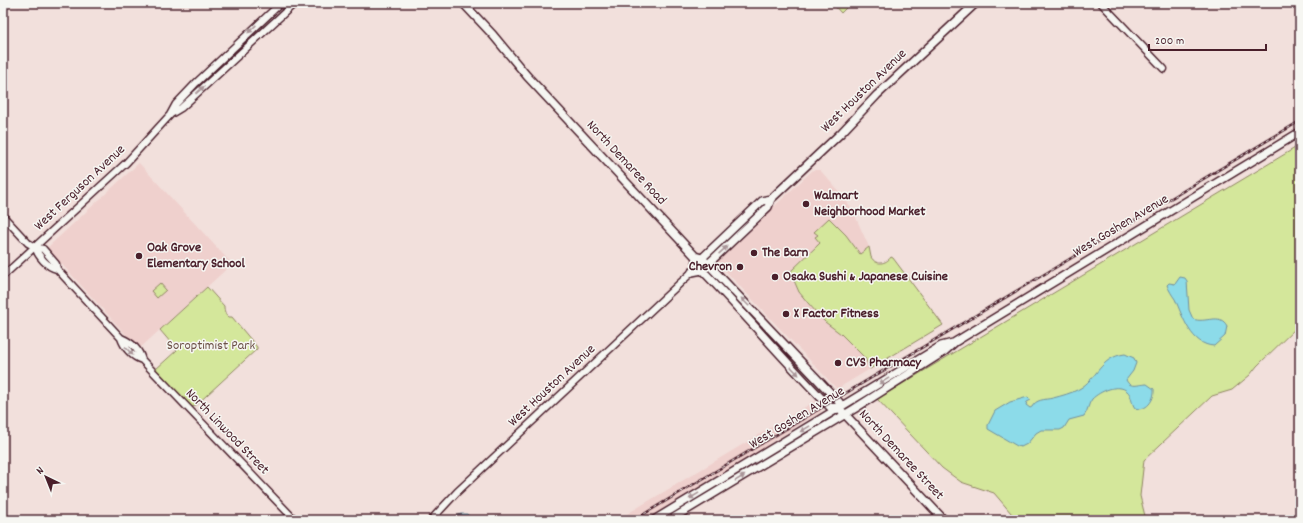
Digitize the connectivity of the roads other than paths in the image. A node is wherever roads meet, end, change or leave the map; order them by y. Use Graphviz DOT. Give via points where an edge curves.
graph roads {
  1 [pos="281,3"];
  2 [pos="295,3"];
  3 [pos="463,3"];
  4 [pos="976,3"];
  5 [pos="1101,3"];
  6 [pos="1164,69"];
  7 [pos="170,115"];
  8 [pos="1300,132"];
  9 [pos="771,199"];
  10 [pos="3,216"];
  11 [pos="35,247"];
  12 [pos="698,259"];
  13 [pos="708,264"];
  14 [pos="702,270"];
  15 [pos="692,272"];
  16 [pos="3,276"];
  17 [pos="744,314"];
  18 [pos="769,342"];
  19 [pos="781,342"];
  20 [pos="955,342"];
  21 [pos="838,408"];
  22 [pos="845,415"];
  23 [pos="295,520"];
  24 [pos="432,520"];
  25 [pos="654,520"];
  26 [pos="670,520"];
  27 [pos="944,520"];
  1 -- 7 [label="street, West Ferguson Avenue, one-way" via="205,74 176,104"];
  7 -- 2 [label="street, West Ferguson Avenue, one-way" via="181,108"];
  3 -- 12 [label="main road, North Demaree Road" via="527,76"];
  4 -- 9 [label="main road, West Houston Avenue"];
  5 -- 6 [label="street"];
  7 -- 11 [label="street, West Ferguson Avenue" via="129,160"];
  8 -- 20 [label="main road, West Goshen Avenue"];
  9 -- 12 [label="main road, West Houston Avenue" via="762,201"];
  13 -- 9 [label="main road, West Houston Avenue, one-way" via="768,207"];
  10 -- 11 [label="street, North Linwood Street"];
  11 -- 16 [label="street, West Ferguson Avenue"];
  11 -- 23 [label="street, North Linwood Street" via="38,254 52,268 57,269 121,338 128,340 142,360"];
  12 -- 13 [label="main road, North Demaree Street"];
  12 -- 14 [label="main road, North Demaree Road"];
  12 -- 15 [label="main road, West Houston Avenue"];
  13 -- 14 [label="main road, West Houston Avenue"];
  19 -- 13 [label="main road, North Demaree Street, one-way"];
  14 -- 15 [label="main road"];
  14 -- 17 [label="main road, North Demaree Road"];
  15 -- 24 [label="street, West Houston Avenue" via="457,492"];
  17 -- 18 [label="main road, North Demaree Road"];
  17 -- 19 [label="main road" via="753,317 775,340"];
  18 -- 21 [label="main road, North Demaree Street, one-way" via="830,407"];
  19 -- 21 [label="main road, North Demaree Street" via="839,402"];
  20 -- 21 [label="main road, West Goshen Avenue, one-way" via="941,346"];
  20 -- 22 [label="main road, West Goshen Avenue"];
  21 -- 22 [label="main road, North Demaree Street"];
  21 -- 25 [label="main road, West Goshen Avenue, one-way"];
  26 -- 22 [label="main road, West Goshen Avenue, one-way"];
  22 -- 27 [label="main road, North Demaree Street"];
}
